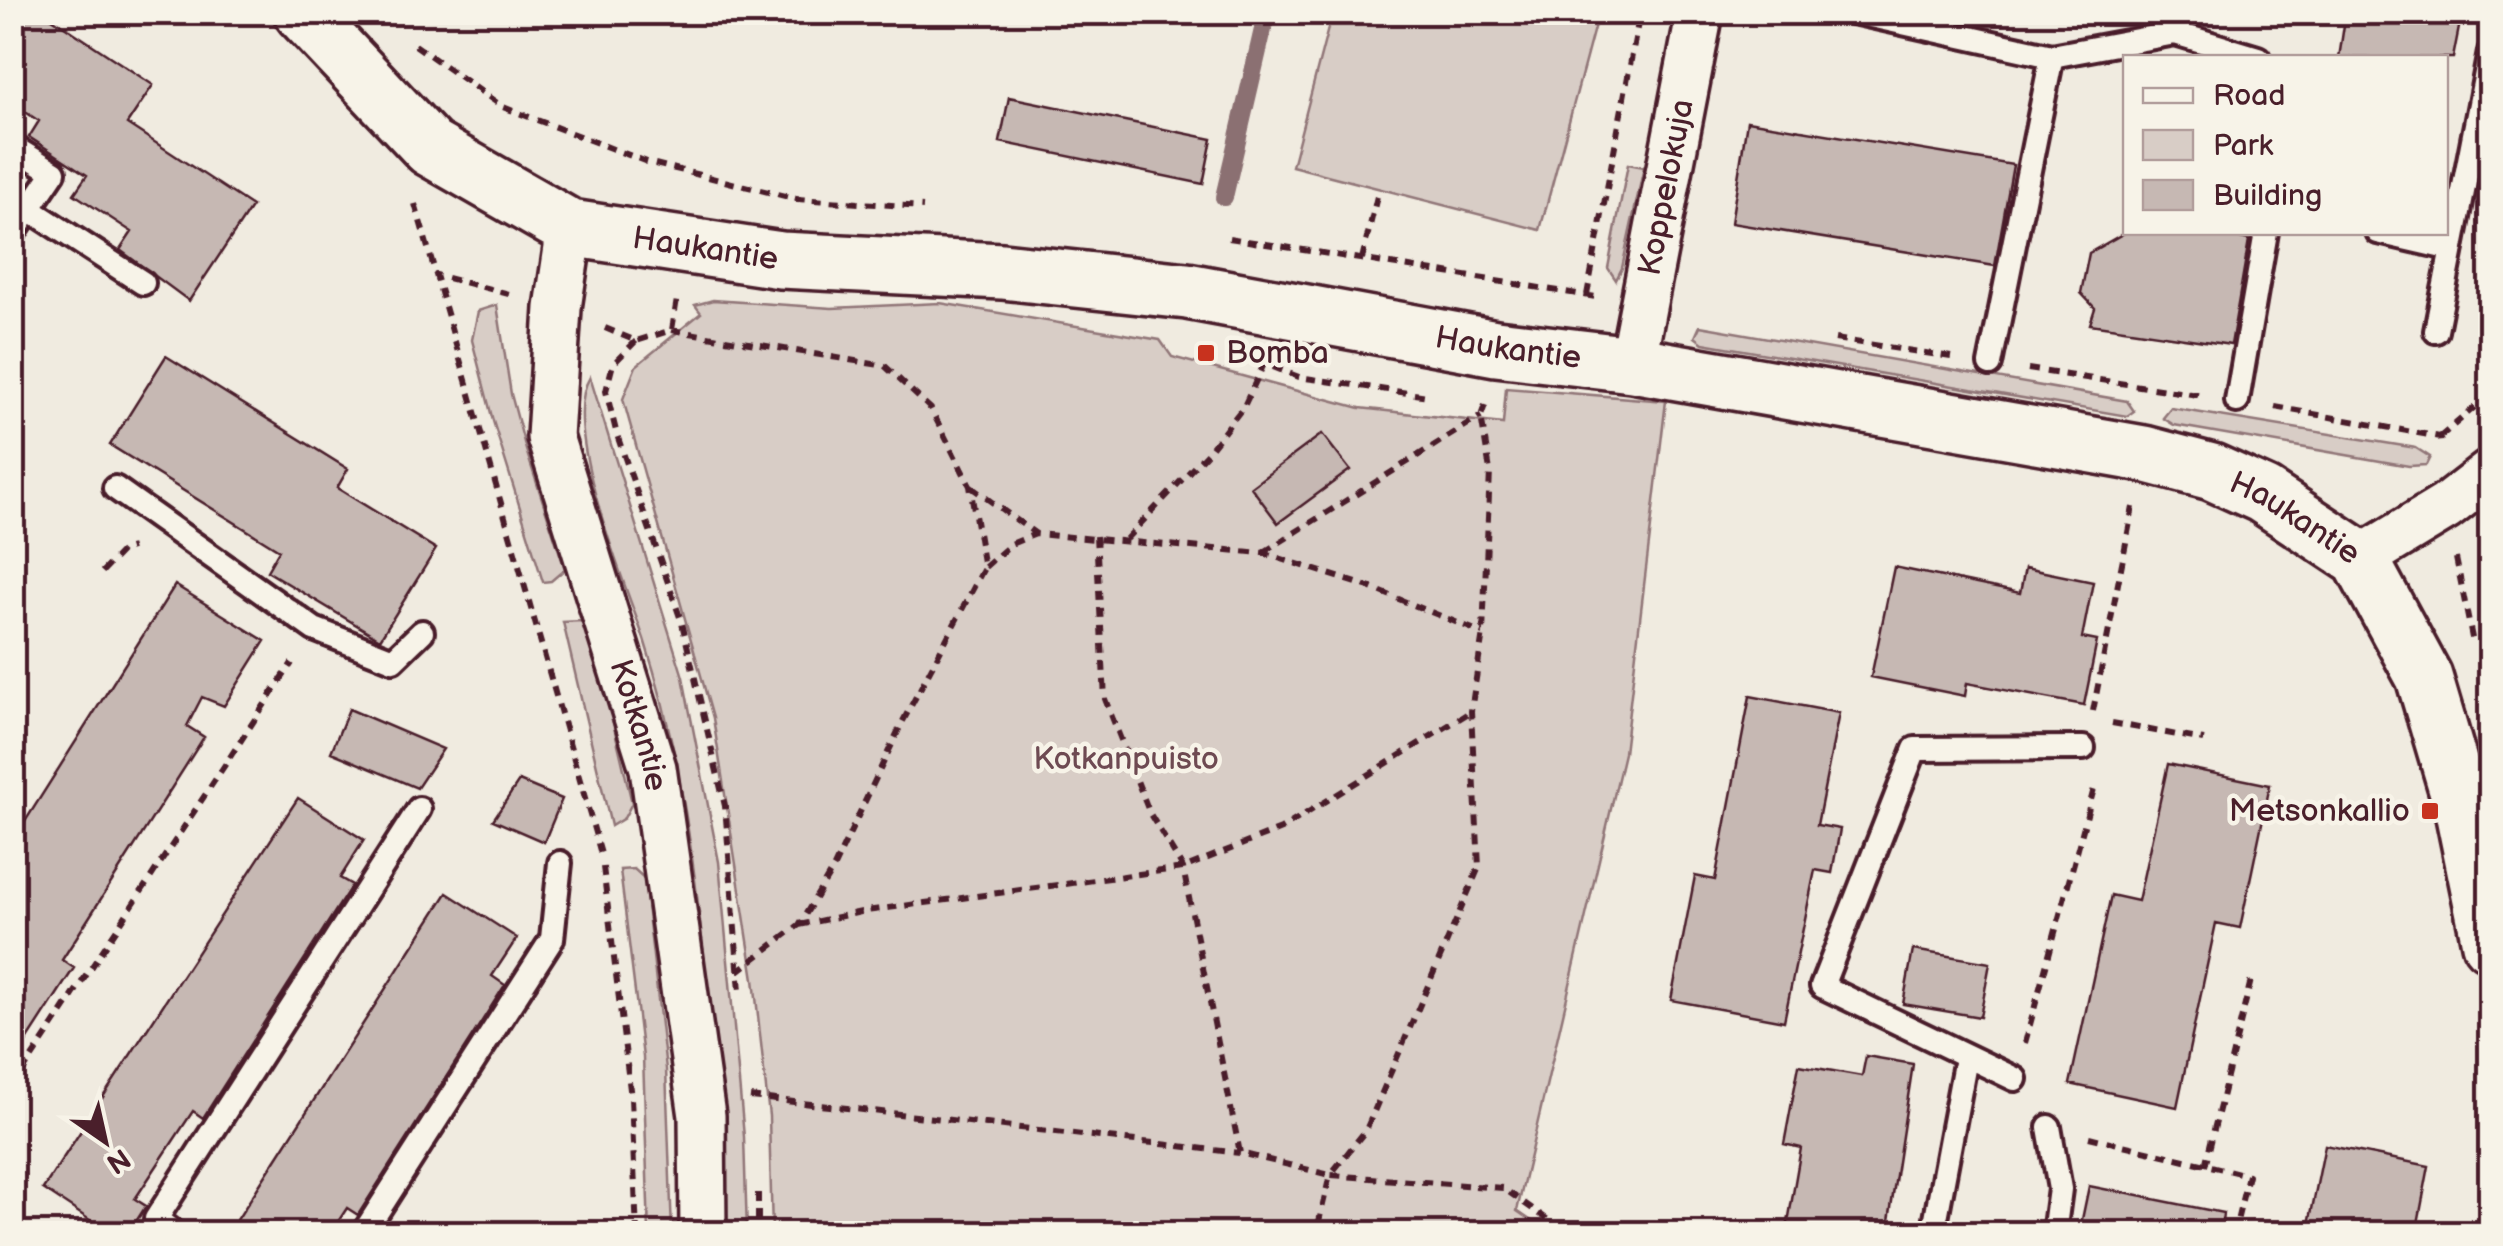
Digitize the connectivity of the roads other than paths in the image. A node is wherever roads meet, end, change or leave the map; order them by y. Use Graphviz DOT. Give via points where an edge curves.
graph roads {
  1 [pos="302,12"];
  2 [pos="1700,12"];
  3 [pos="1853,12"];
  4 [pos="2490,52"];
  5 [pos="2248,55"];
  6 [pos="2052,56"];
  7 [pos="12,146"];
  8 [pos="29,209"];
  9 [pos="570,228"];
  10 [pos="12,234"];
  11 [pos="2265,235"];
  12 [pos="2392,235"];
  13 [pos="2452,248"];
  14 [pos="143,283"];
  15 [pos="2436,331"];
  16 [pos="1632,364"];
  17 [pos="1990,364"];
  18 [pos="2237,401"];
  19 [pos="2490,474"];
  20 [pos="115,488"];
  21 [pos="2360,559"];
  22 [pos="422,632"];
  23 [pos="2083,748"];
  24 [pos="419,809"];
  25 [pos="560,863"];
  26 [pos="2490,943"];
  27 [pos="1966,1058"];
  28 [pos="2015,1080"];
  29 [pos="2049,1127"];
  30 [pos="176,1234"];
  31 [pos="363,1234"];
  32 [pos="703,1234"];
  33 [pos="1933,1234"];
  34 [pos="2054,1234"];
  1 -- 9 [label="street, Haukantie" via="430,148"];
  2 -- 16 [label="street, Koppelokuja"];
  3 -- 6 [label="lane"];
  4 -- 13 [label="lane"];
  5 -- 6 [label="lane" via="2175,32"];
  6 -- 17 [label="lane"];
  7 -- 8 [label="lane" via="54,172"];
  8 -- 10 [label="lane"];
  8 -- 14 [label="lane"];
  9 -- 16 [label="street, Haukantie" via="781,260 1002,270 1186,290 1496,348"];
  9 -- 32 [label="street, Kotkantie" via="550,437 653,768 702,1116"];
  11 -- 18 [label="lane"];
  12 -- 13 [label="lane"];
  13 -- 15 [label="lane"];
  16 -- 21 [label="street, Haukantie" via="2144,454 2212,472 2263,495"];
  19 -- 21 [label="street"];
  20 -- 22 [label="lane" via="314,629 393,660"];
  21 -- 26 [label="street, Haukantie" via="2424,677 2462,806"];
  23 -- 27 [label="lane" via="1915,748 1822,986"];
  24 -- 30 [label="lane" via="156,1219"];
  25 -- 31 [label="lane" via="552,939"];
  27 -- 28 [label="lane"];
  27 -- 33 [label="lane"];
  29 -- 34 [label="lane" via="2060,1189"];
}
